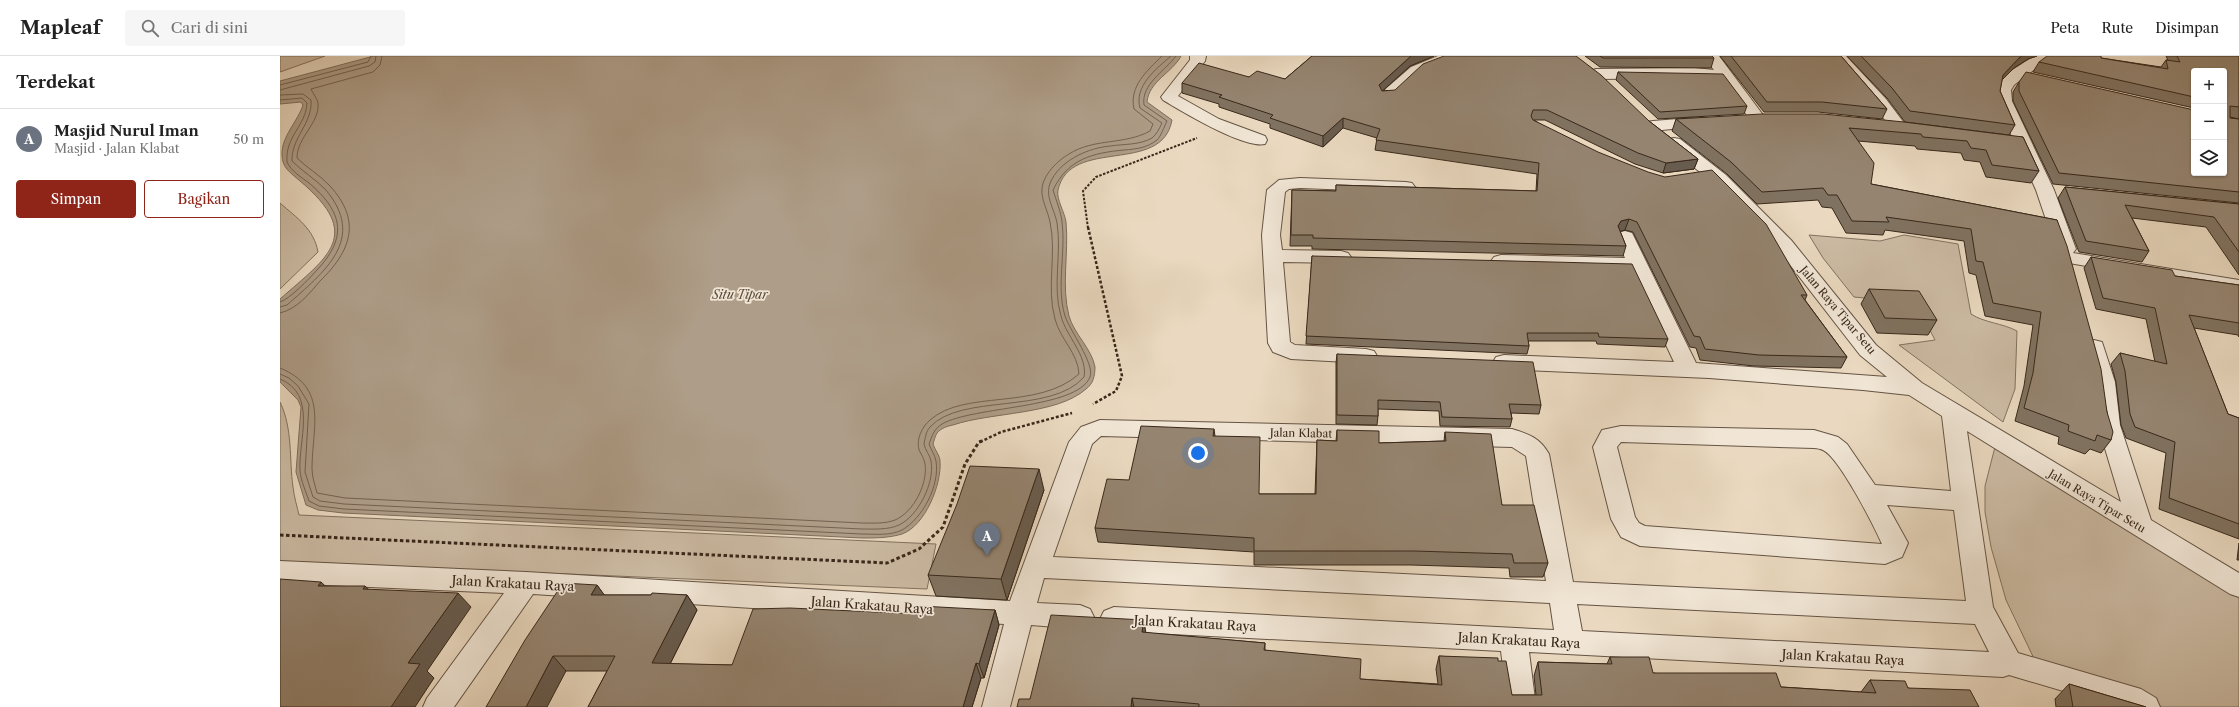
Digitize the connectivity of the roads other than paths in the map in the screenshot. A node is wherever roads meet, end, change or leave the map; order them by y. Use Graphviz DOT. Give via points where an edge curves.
graph roads {
  1 [pos="1198,56"];
  2 [pos="1451,56"];
  3 [pos="1711,56"];
  4 [pos="1838,56"];
  5 [pos="2035,57"];
  6 [pos="2017,75"];
  7 [pos="1725,76"];
  8 [pos="2039,80"];
  9 [pos="1617,91"];
  10 [pos="1387,96"];
  11 [pos="1638,111"];
  12 [pos="1777,119"];
  13 [pos="1720,121"];
  14 [pos="1876,125"];
  15 [pos="1653,126"];
  16 [pos="1259,140"];
  17 [pos="1424,188"];
  18 [pos="1625,237"];
  19 [pos="1272,256"];
  20 [pos="1360,258"];
  21 [pos="2070,258"];
  22 [pos="1479,260"];
  23 [pos="1639,264"];
  24 [pos="2076,280"];
  25 [pos="2239,286"];
  26 [pos="2090,331"];
  27 [pos="1386,357"];
  28 [pos="1482,361"];
  29 [pos="1689,370"];
  30 [pos="1914,388"];
  31 [pos="1953,414"];
  32 [pos="1867,494"];
  33 [pos="1965,501"];
  34 [pos="2141,528"];
  35 [pos="1037,567"];
  36 [pos="280,572"];
  37 [pos="526,583"];
  38 [pos="2239,586"];
  39 [pos="1562,593"];
  40 [pos="1981,613"];
  41 [pos="1020,614"];
  42 [pos="1513,640"];
  43 [pos="1570,642"];
  44 [pos="2006,662"];
  45 [pos="437,707"];
  46 [pos="996,707"];
  47 [pos="1522,707"];
  48 [pos="2146,707"];
  1 -- 16 [label="street" via="1197,61 1169,97 1213,122"];
  2 -- 10 [label="street" via="1416,70"];
  3 -- 7 [label="street"];
  4 -- 14 [label="street" via="1905,128"];
  5 -- 6 [label="street"];
  6 -- 8 [label="street"];
  6 -- 21 [label="street" via="2007,82 2003,90 2015,143 2052,190"];
  7 -- 9 [label="street" via="1589,68"];
  7 -- 12 [label="street" via="1750,119"];
  11 -- 15 [label="street, Jalan Raya Tipar Setu"];
  13 -- 15 [label="street"];
  15 -- 30 [label="street, Jalan Raya Tipar Setu" via="1703,175 1784,244 1868,350"];
  17 -- 19 [label="street" via="1285,184 1276,190 1271,235"];
  18 -- 23 [label="street"];
  19 -- 20 [label="street"];
  19 -- 27 [label="street" via="1282,347 1291,352"];
  21 -- 24 [label="street"];
  21 -- 25 [label="street"];
  22 -- 23 [label="street"];
  23 -- 29 [label="street"];
  26 -- 34 [label="street" via="2104,382 2109,425"];
  28 -- 29 [label="street"];
  29 -- 30 [label="street" via="1856,381"];
  30 -- 31 [label="street, Jalan Raya Tipar Setu"];
  31 -- 33 [label="street"];
  31 -- 34 [label="street, Jalan Raya Tipar Setu"];
  32 -- 32 [label="street" via="1895,543 1893,550 1885,554 1647,537 1630,530 1623,520 1606,442 1610,436 1621,434 1822,441 1832,444 1843,453"];
  32 -- 33 [label="street"];
  33 -- 40 [label="street"];
  34 -- 38 [label="street, Jalan Raya Tipar Setu"];
  35 -- 39 [label="street"];
  35 -- 39 [label="street, Jalan Klabat" via="1081,442 1092,430 1100,428 1512,438 1532,446 1537,454"];
  35 -- 41 [label="street, Jalan Klabat" via="1030,580"];
  36 -- 37 [label="street, Jalan Krakatau Raya"];
  37 -- 41 [label="street, Jalan Krakatau Raya"];
  37 -- 45 [label="street"];
  39 -- 40 [label="street"];
  39 -- 43 [label="street, Jalan Klabat"];
  40 -- 44 [label="street"];
  41 -- 42 [label="street, Jalan Krakatau Raya"];
  41 -- 46 [label="street, Jalan Klabat"];
  42 -- 43 [label="street, Jalan Krakatau Raya"];
  42 -- 47 [label="street"];
  43 -- 44 [label="street, Jalan Krakatau Raya" via="2003,665"];
  44 -- 48 [label="street" via="2132,698"];
}
